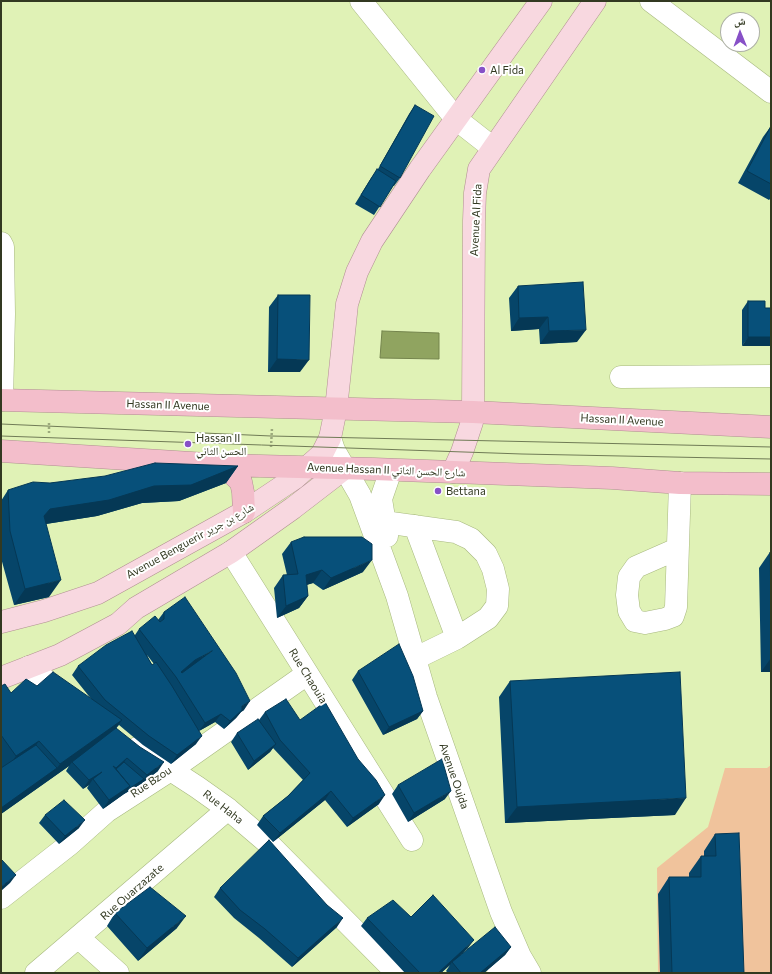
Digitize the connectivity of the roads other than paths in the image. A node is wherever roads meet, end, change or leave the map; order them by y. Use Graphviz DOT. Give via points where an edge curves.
graph roads {
  1 [pos="361,1"];
  2 [pos="541,1"];
  3 [pos="595,1"];
  4 [pos="651,1"];
  5 [pos="771,92"];
  6 [pos="456,119"];
  7 [pos="493,148"];
  8 [pos="1,243"];
  9 [pos="771,376"];
  10 [pos="621,377"];
  11 [pos="1,400"];
  12 [pos="336,409"];
  13 [pos="473,412"];
  14 [pos="771,428"];
  15 [pos="330,438"];
  16 [pos="1,451"];
  17 [pos="223,465"];
  18 [pos="310,467"];
  19 [pos="345,468"];
  20 [pos="391,470"];
  21 [pos="453,472"];
  22 [pos="680,483"];
  23 [pos="771,484"];
  24 [pos="244,512"];
  25 [pos="384,522"];
  26 [pos="415,526"];
  27 [pos="677,549"];
  28 [pos="231,552"];
  29 [pos="389,575"];
  30 [pos="1,622"];
  31 [pos="118,624"];
  32 [pos="457,638"];
  33 [pos="132,643"];
  34 [pos="414,659"];
  35 [pos="29,667"];
  36 [pos="307,674"];
  37 [pos="1,678"];
  38 [pos="86,711"];
  39 [pos="122,735"];
  40 [pos="172,769"];
  41 [pos="228,809"];
  42 [pos="412,840"];
  43 [pos="1,898"];
  44 [pos="79,938"];
  45 [pos="525,965"];
  46 [pos="36,973"];
  47 [pos="118,973"];
  48 [pos="396,973"];
  49 [pos="498,973"];
  1 -- 6 [label="street"];
  2 -- 6 [label="main road"];
  3 -- 7 [label="main road, Avenue Al Fida"];
  4 -- 5 [label="street"];
  6 -- 7 [label="street"];
  6 -- 12 [label="main road" via="372,241 357,272 347,304"];
  7 -- 13 [label="main road, Avenue Al Fida" via="479,169 475,192"];
  8 -- 11 [label="street" via="4,314"];
  9 -- 10 [label="street"];
  11 -- 12 [label="highway, Hassan II Avenue"];
  12 -- 13 [label="highway"];
  12 -- 15 [label="main road, Avenue Benguerir شارع بن جرير"];
  13 -- 14 [label="highway, Hassan II Avenue"];
  13 -- 21 [label="main road, Avenue Al Fida" via="462,452"];
  15 -- 18 [label="main road, Avenue Benguerir شارع بن جرير" via="322,454"];
  15 -- 19 [label="street, Avenue Oujda"];
  16 -- 17 [label="highway, Avenue Hassan II شارع الحسن الثاني"];
  17 -- 18 [label="highway, Avenue Hassan II شارع الحسن الثاني"];
  17 -- 24 [label="highway" via="241,482"];
  18 -- 19 [label="highway, Avenue Hassan II شارع الحسن الثاني"];
  18 -- 24 [label="main road, Avenue Benguerir شارع بن جرير"];
  19 -- 20 [label="highway, Avenue Hassan II شارع الحسن الثاني"];
  19 -- 28 [label="main road"];
  19 -- 29 [label="street, Avenue Oujda" via="360,495"];
  20 -- 21 [label="highway, Avenue Hassan II شارع الحسن الثاني"];
  20 -- 25 [label="street, Avenue Oujda" via="381,499"];
  21 -- 22 [label="highway, Avenue Hassan II شارع الحسن الثاني"];
  22 -- 23 [label="highway, Avenue Hassan II شارع الحسن الثاني"];
  22 -- 27 [label="street"];
  24 -- 30 [label="main road, Avenue Benguerir شارع بن جرير" via="98,593"];
  25 -- 26 [label="street"];
  25 -- 29 [label="street, Avenue Oujda"];
  26 -- 32 [label="street"];
  26 -- 32 [label="street" via="456,532 471,539 486,554 493,569 498,589 497,606 488,618"];
  28 -- 31 [label="main road" via="136,608"];
  28 -- 36 [label="street, Rue Chaouia"];
  29 -- 34 [label="street, Avenue Oujda"];
  31 -- 33 [label="street"];
  31 -- 35 [label="main road" via="60,655"];
  32 -- 34 [label="street"];
  34 -- 45 [label="street, Avenue Oujda" via="501,912"];
  35 -- 37 [label="main road"];
  35 -- 38 [label="street"];
  36 -- 40 [label="street, Rue Bzou" via="199,739"];
  36 -- 42 [label="street, Rue Chaouia"];
  39 -- 40 [label="street, Rue Haha" via="143,753"];
  40 -- 41 [label="street, Rue Haha"];
  40 -- 43 [label="street, Rue Bzou" via="107,811 70,844"];
  41 -- 44 [label="street, Rue Ouarzazate"];
  41 -- 48 [label="street, Rue Haha" via="269,844"];
  44 -- 46 [label="street, Rue Ouarzazate"];
  44 -- 47 [label="street"];
  45 -- 49 [label="street"];
}
